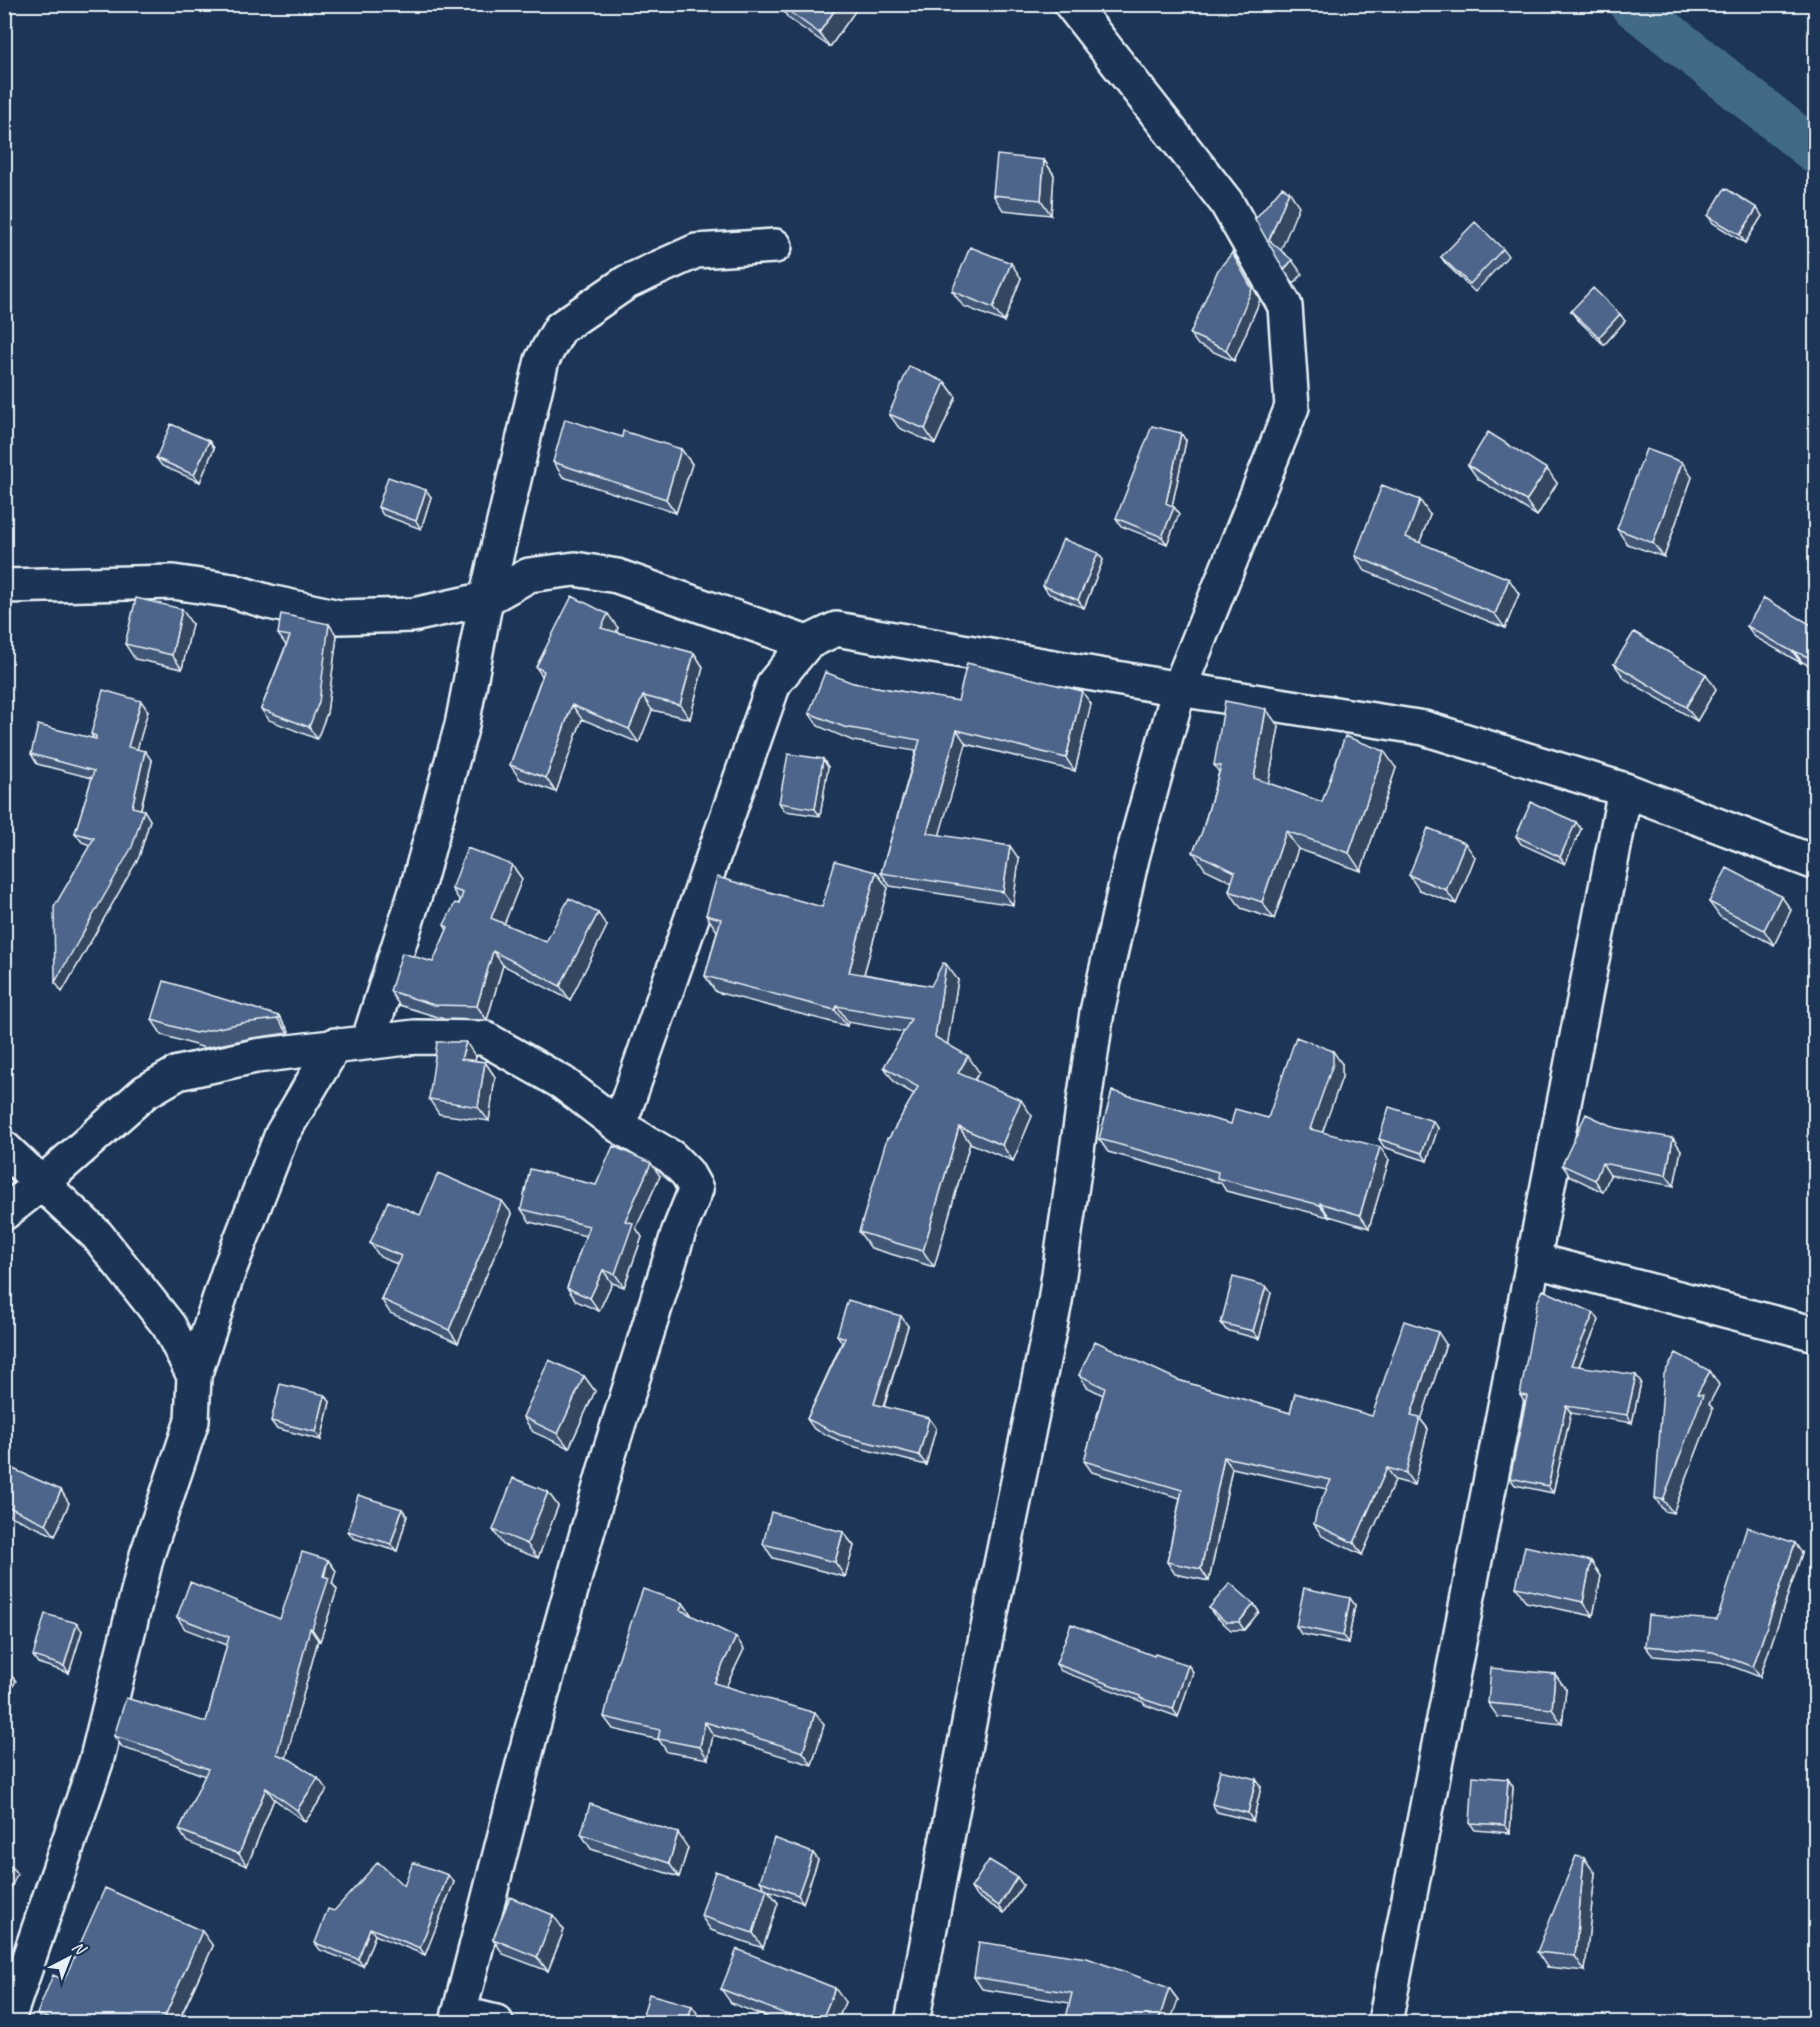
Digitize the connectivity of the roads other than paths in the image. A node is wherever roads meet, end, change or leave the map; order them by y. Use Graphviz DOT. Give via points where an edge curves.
graph roads {
  1 [pos="1071,4"];
  2 [pos="775,246"];
  3 [pos="4,586"];
  4 [pos="486,599"];
  5 [pos="807,642"];
  6 [pos="1179,689"];
  7 [pos="1625,790"];
  8 [pos="1815,862"];
  9 [pos="368,1042"];
  10 [pos="335,1045"];
  11 [pos="619,1126"];
  12 [pos="4,1148"];
  13 [pos="42,1183"];
  14 [pos="4,1213"];
  15 [pos="1533,1260"];
  16 [pos="1815,1334"];
  17 [pos="194,1376"];
  18 [pos="458,2018"];
  19 [pos="8,2022"];
  20 [pos="496,2022"];
  21 [pos="912,2022"];
  22 [pos="1385,2022"];
  1 -- 6 [label="street" via="1226,202 1285,306 1292,407"];
  2 -- 4 [label="street" via="696,251 627,282 560,328 542,360"];
  3 -- 4 [label="street" via="173,582 233,591 339,617 412,615"];
  4 -- 5 [label="street" via="529,575 575,569 617,576"];
  4 -- 9 [label="street" via="462,725 418,885"];
  5 -- 6 [label="street" via="836,629"];
  5 -- 11 [label="street" via="774,683"];
  6 -- 7 [label="street" via="1424,728"];
  6 -- 21 [label="street" via="1132,858 1097,1012 1055,1302"];
  7 -- 8 [label="street"];
  7 -- 15 [label="street"];
  9 -- 10 [label="street"];
  9 -- 11 [label="street" via="415,1037 484,1038 563,1083"];
  10 -- 13 [label="street" via="256,1056 178,1073 145,1092"];
  10 -- 17 [label="street" via="282,1134 228,1273"];
  11 -- 18 [label="street" via="671,1157 696,1189 679,1231 610,1451 531,1733"];
  12 -- 13 [label="street"];
  13 -- 14 [label="street"];
  13 -- 17 [label="street" via="97,1235 169,1326"];
  15 -- 16 [label="street"];
  15 -- 22 [label="street"];
  17 -- 19 [label="street" via="192,1421 147,1555 96,1762"];
  18 -- 20 [label="street"];
}
